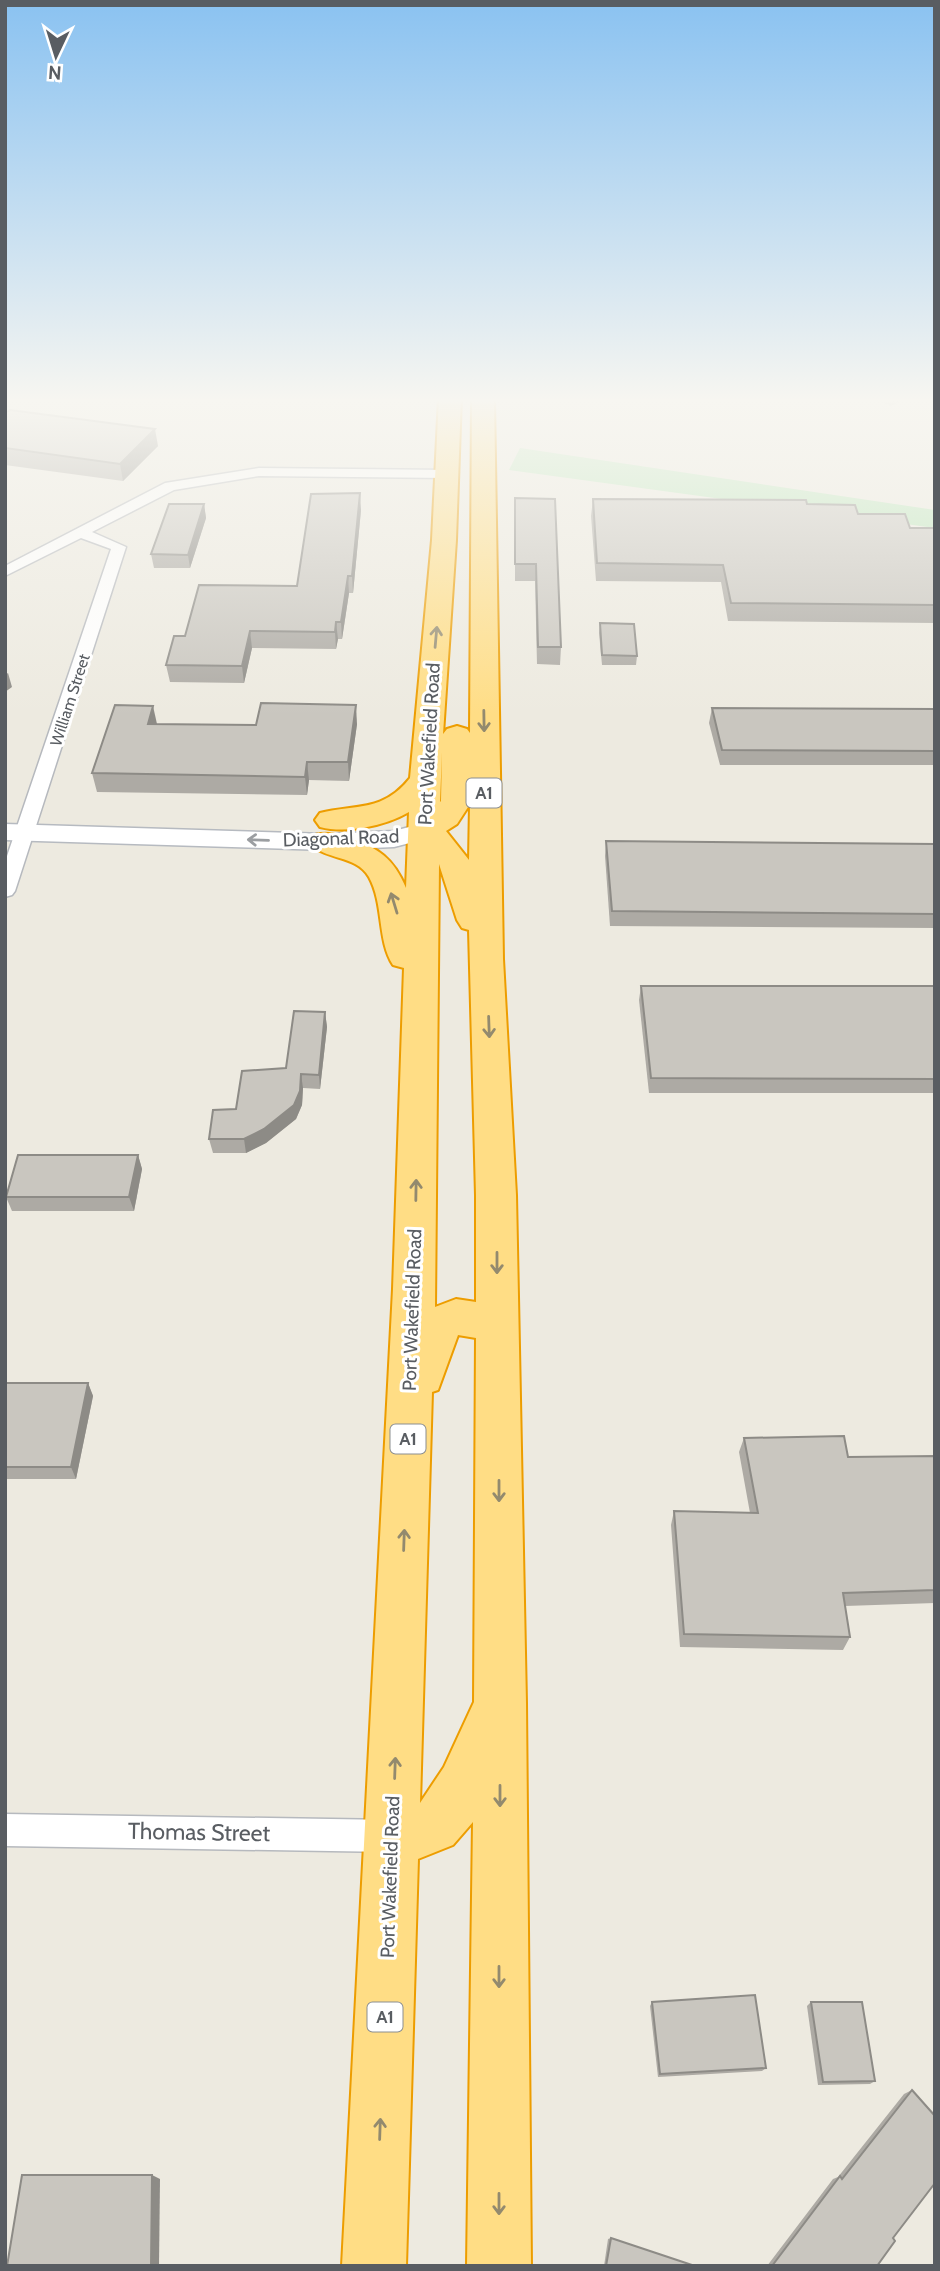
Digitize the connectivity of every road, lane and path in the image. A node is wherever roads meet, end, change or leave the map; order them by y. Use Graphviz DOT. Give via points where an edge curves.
graph roads {
  1 [pos="137,503"];
  2 [pos="445,503"];
  3 [pos="483,503"];
  4 [pos="80,533"];
  5 [pos="5,572"];
  6 [pos="483,628"];
  7 [pos="425,779"];
  8 [pos="5,817"];
  9 [pos="21,827"];
  10 [pos="328,831"];
  11 [pos="424,831"];
  12 [pos="5,891"];
  13 [pos="486,959"];
  14 [pos="420,1042"];
  15 [pos="497,1323"];
  16 [pos="409,1411"];
  17 [pos="500,1703"];
  18 [pos="5,1830"];
  19 [pos="392,1836"];
  20 [pos="374,2266"];
  21 [pos="499,2266"];
  1 -- 4 [label="street"];
  7 -- 2 [label="highway, Port Wakefield Road / A1, one-way"];
  3 -- 6 [label="highway, A1"];
  4 -- 5 [label="street"];
  4 -- 9 [label="street, William Street" via="119,547"];
  6 -- 11 [label="highway" via="457,728 456,801 446,817"];
  6 -- 13 [label="highway, A1, one-way"];
  7 -- 10 [label="highway" via="412,797 385,813"];
  7 -- 11 [label="highway, Port Wakefield Road / A1"];
  8 -- 9 [label="street, Diagonal Road"];
  9 -- 10 [label="street, Diagonal Road"];
  9 -- 12 [label="street, William Street"];
  10 -- 11 [label="street, Diagonal Road" via="405,837"];
  14 -- 10 [label="highway, one-way" via="388,884 372,860"];
  11 -- 13 [label="highway" via="448,849 462,878"];
  11 -- 14 [label="highway, Port Wakefield Road / A1"];
  13 -- 15 [label="highway, A1, one-way"];
  16 -- 14 [label="highway, Port Wakefield Road / A1, one-way"];
  15 -- 16 [label="highway" via="456,1317 441,1324"];
  15 -- 17 [label="highway, A1, one-way"];
  19 -- 16 [label="highway, Port Wakefield Road / A1, one-way"];
  17 -- 19 [label="highway" via="452,1805 438,1823"];
  17 -- 21 [label="highway, A1, one-way"];
  18 -- 19 [label="street, Thomas Street"];
  20 -- 19 [label="highway, Port Wakefield Road / A1, one-way"];
}
